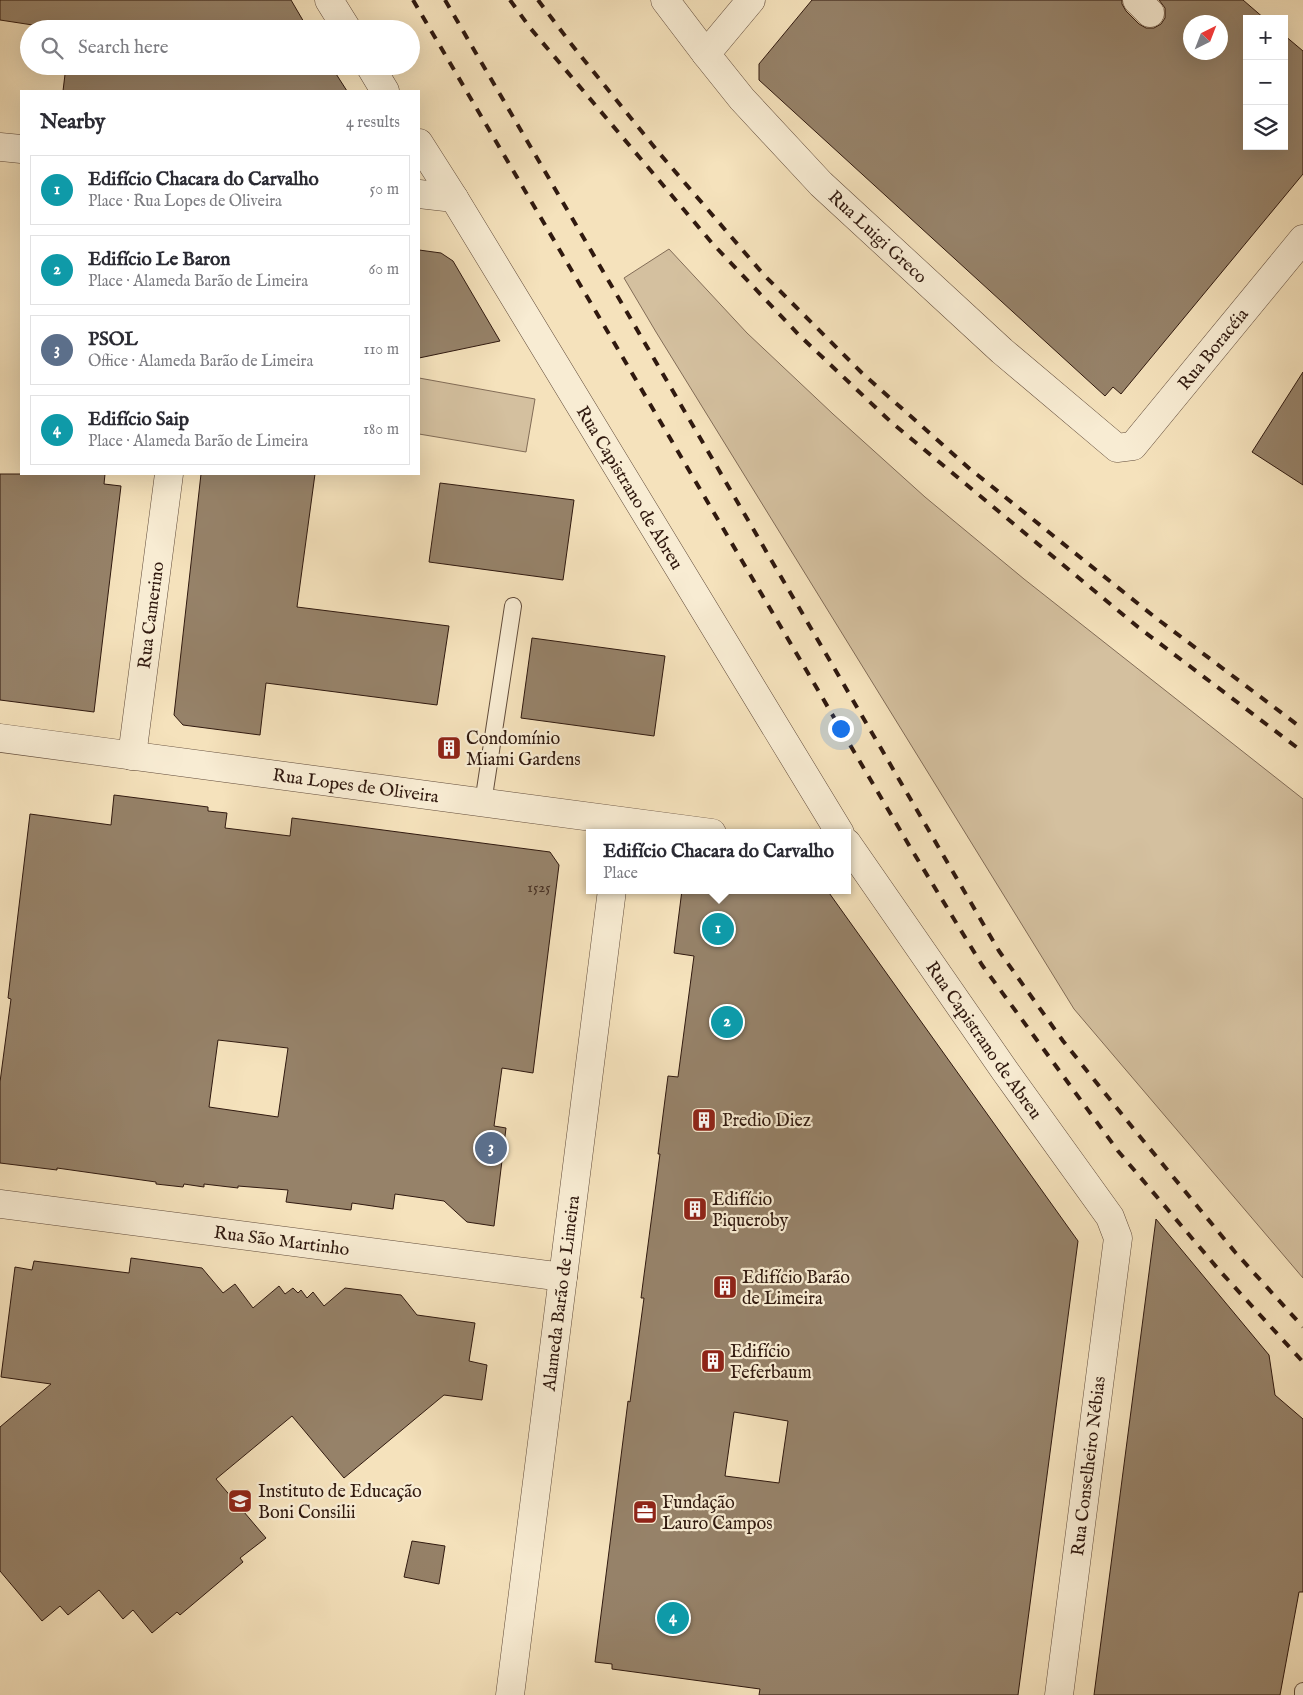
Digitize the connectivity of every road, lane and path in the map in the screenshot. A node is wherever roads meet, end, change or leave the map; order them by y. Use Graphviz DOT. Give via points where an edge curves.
graph roads {
  1 [pos="329,0"];
  2 [pos="665,0"];
  3 [pos="751,0"];
  4 [pos="341,20"];
  5 [pos="706,54"];
  6 [pos="375,75"];
  7 [pos="384,90"];
  8 [pos="420,145"];
  9 [pos="0,147"];
  10 [pos="20,149"];
  11 [pos="420,194"];
  12 [pos="454,198"];
  13 [pos="1303,239"];
  14 [pos="1117,448"];
  15 [pos="169,475"];
  16 [pos="513,606"];
  17 [pos="0,738"];
  18 [pos="132,756"];
  19 [pos="483,803"];
  20 [pos="621,827"];
  21 [pos="651,829"];
  22 [pos="837,829"];
  23 [pos="851,851"];
  24 [pos="611,894"];
  25 [pos="0,1204"];
  26 [pos="1118,1238"];
  27 [pos="563,1277"];
  28 [pos="1303,1691"];
  29 [pos="510,1695"];
  30 [pos="1058,1695"];
  31 [pos="1303,1695"];
  1 -- 4 [label="street"];
  2 -- 5 [label="street, Rua Luigi Greco"];
  3 -- 5 [label="street"];
  5 -- 14 [label="street, Rua Luigi Greco" via="742,99 821,184 1002,351"];
  6 -- 7 [label="street"];
  8 -- 12 [label="street, Rua Capistrano de Abreu"];
  9 -- 10 [label="street"];
  11 -- 12 [label="street"];
  12 -- 22 [label="street, Rua Capistrano de Abreu"];
  13 -- 14 [label="street, Rua Boracéia" via="1133,446"];
  15 -- 18 [label="street, Rua Camerino"];
  16 -- 19 [label="lane"];
  17 -- 18 [label="street, Rua Lopes de Oliveira"];
  18 -- 19 [label="street, Rua Lopes de Oliveira"];
  19 -- 20 [label="street, Rua Lopes de Oliveira"];
  20 -- 21 [label="street, Rua Lopes de Oliveira"];
  23 -- 26 [label="street, Rua Capistrano de Abreu" via="1110,1217"];
  24 -- 27 [label="street, Alameda Barão de Limeira"];
  25 -- 27 [label="street, Rua São Martinho"];
  26 -- 30 [label="street, Rua Conselheiro Nébias"];
  27 -- 29 [label="street, Alameda Barão de Limeira"];
  28 -- 31 [label="lane"];
}
